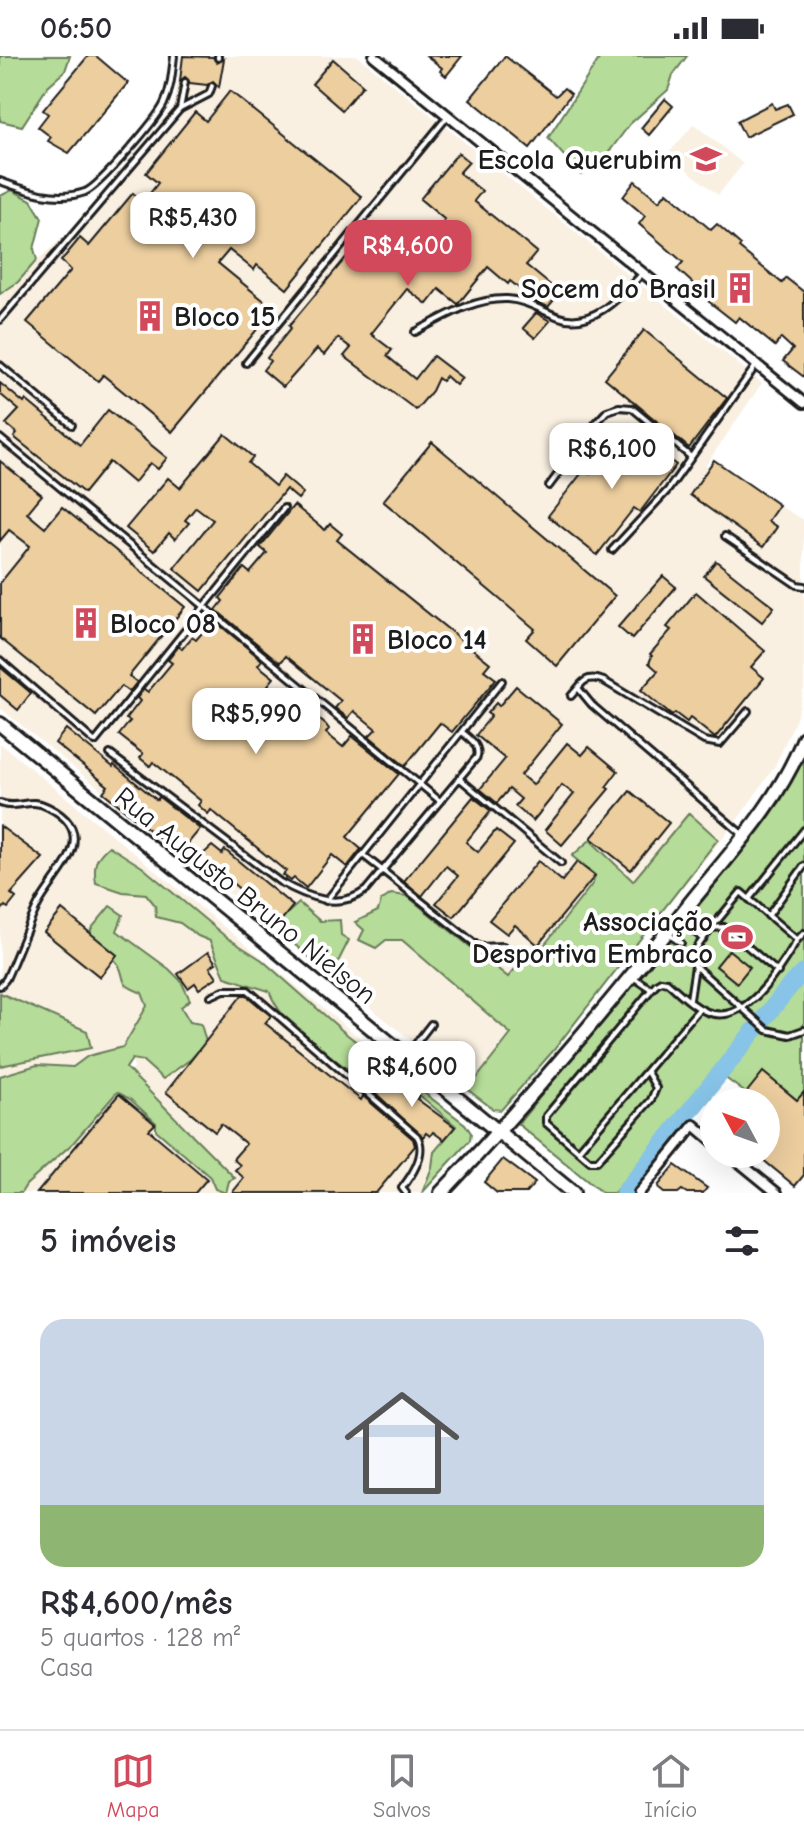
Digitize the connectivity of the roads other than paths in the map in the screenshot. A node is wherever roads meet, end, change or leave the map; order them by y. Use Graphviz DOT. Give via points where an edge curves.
graph roads {
  1 [pos="174,56"];
  2 [pos="374,56"];
  3 [pos="185,82"];
  4 [pos="212,86"];
  5 [pos="180,109"];
  6 [pos="448,116"];
  7 [pos="0,181"];
  8 [pos="643,273"];
  9 [pos="0,320"];
  10 [pos="415,332"];
  11 [pos="246,363"];
  12 [pos="0,365"];
  13 [pos="757,365"];
  14 [pos="804,403"];
  15 [pos="72,425"];
  16 [pos="0,438"];
  17 [pos="691,457"];
  18 [pos="549,486"];
  19 [pos="284,508"];
  20 [pos="725,536"];
  21 [pos="612,550"];
  22 [pos="804,586"];
  23 [pos="203,607"];
  24 [pos="0,660"];
  25 [pos="502,681"];
  26 [pos="578,688"];
  27 [pos="571,696"];
  28 [pos="748,711"];
  29 [pos="0,724"];
  30 [pos="462,732"];
  31 [pos="804,740"];
  32 [pos="110,754"];
  33 [pos="459,778"];
  34 [pos="420,785"];
  35 [pos="440,801"];
  36 [pos="0,803"];
  37 [pos="804,830"];
  38 [pos="744,836"];
  39 [pos="363,855"];
  40 [pos="561,863"];
  41 [pos="804,866"];
  42 [pos="383,871"];
  43 [pos="749,899"];
  44 [pos="326,901"];
  45 [pos="768,916"];
  46 [pos="678,918"];
  47 [pos="711,928"];
  48 [pos="667,932"];
  49 [pos="804,933"];
  50 [pos="702,938"];
  51 [pos="797,940"];
  52 [pos="681,943"];
  53 [pos="503,946"];
  54 [pos="687,948"];
  55 [pos="693,953"];
  56 [pos="695,966"];
  57 [pos="778,972"];
  58 [pos="632,975"];
  59 [pos="0,986"];
  60 [pos="651,989"];
  61 [pos="211,996"];
  62 [pos="690,1001"];
  63 [pos="699,1009"];
  64 [pos="743,1009"];
  65 [pos="431,1024"];
  66 [pos="804,1030"];
  67 [pos="406,1057"];
  68 [pos="647,1072"];
  69 [pos="700,1130"];
  70 [pos="498,1133"];
  71 [pos="579,1150"];
  72 [pos="746,1168"];
  73 [pos="406,1193"];
  74 [pos="441,1193"];
  75 [pos="573,1193"];
  76 [pos="639,1193"];
  77 [pos="777,1193"];
  1 -- 7 [label="lane" via="163,107 87,191 34,194"];
  2 -- 6 [label="street"];
  3 -- 5 [label="lane"];
  4 -- 5 [label="lane" via="209,94"];
  5 -- 9 [label="lane"];
  6 -- 8 [label="street"];
  6 -- 11 [label="lane"];
  8 -- 10 [label="lane" via="603,311 583,318 564,319 507,299 481,301"];
  8 -- 13 [label="street"];
  12 -- 15 [label="lane"];
  13 -- 14 [label="street"];
  13 -- 17 [label="lane"];
  16 -- 23 [label="lane"];
  17 -- 18 [label="lane" via="632,408 619,407 596,423"];
  17 -- 21 [label="lane"];
  19 -- 23 [label="lane"];
  20 -- 22 [label="lane"];
  23 -- 24 [label="lane" via="95,742"];
  23 -- 34 [label="lane"];
  25 -- 30 [label="lane"];
  26 -- 27 [label="lane"];
  26 -- 28 [label="lane" via="590,678 604,681 714,744 720,744"];
  26 -- 38 [label="lane"];
  29 -- 67 [label="main road, Rua Augusto Bruno Nielson"];
  30 -- 33 [label="lane" via="478,751"];
  30 -- 34 [label="lane"];
  31 -- 38 [label="main road" via="778,790"];
  32 -- 44 [label="lane" via="280,882"];
  33 -- 35 [label="lane"];
  33 -- 40 [label="lane"];
  34 -- 35 [label="lane"];
  34 -- 39 [label="lane"];
  35 -- 42 [label="lane"];
  36 -- 59 [label="lane" via="36,802 52,809 67,823 73,854 40,902"];
  37 -- 43 [label="lane"];
  38 -- 46 [label="main road"];
  39 -- 42 [label="lane"];
  39 -- 44 [label="lane"];
  41 -- 45 [label="lane"];
  42 -- 44 [label="lane" via="355,899"];
  42 -- 53 [label="lane" via="479,947"];
  43 -- 45 [label="lane"];
  43 -- 47 [label="lane" via="741,892"];
  45 -- 51 [label="lane"];
  46 -- 48 [label="main road"];
  46 -- 50 [label="lane"];
  47 -- 50 [label="lane"];
  47 -- 57 [label="lane" via="724,927"];
  48 -- 52 [label="lane"];
  48 -- 58 [label="main road"];
  49 -- 51 [label="lane"];
  50 -- 55 [label="lane"];
  51 -- 57 [label="lane"];
  54 -- 55 [label="lane"];
  55 -- 56 [label="lane"];
  56 -- 62 [label="lane"];
  56 -- 64 [label="lane"];
  57 -- 64 [label="lane"];
  58 -- 60 [label="lane"];
  58 -- 70 [label="main road"];
  60 -- 62 [label="lane" via="667,982"];
  60 -- 71 [label="lane" via="546,1116 546,1123"];
  61 -- 73 [label="lane" via="248,990 417,1136 421,1146 414,1172 402,1188"];
  62 -- 63 [label="lane"];
  63 -- 64 [label="lane" via="711,1014"];
  63 -- 68 [label="lane"];
  64 -- 66 [label="lane" via="767,1030 790,1035"];
  65 -- 67 [label="lane"];
  67 -- 70 [label="main road, Rua Augusto Bruno Nielson"];
  68 -- 71 [label="lane"];
  68 -- 71 [label="lane" via="656,1088 651,1100 597,1161"];
  69 -- 76 [label="street" via="694,1125"];
  70 -- 74 [label="main road"];
  70 -- 75 [label="main road, Rua Augusto Bruno Nielson"];
  72 -- 77 [label="street"];
}
